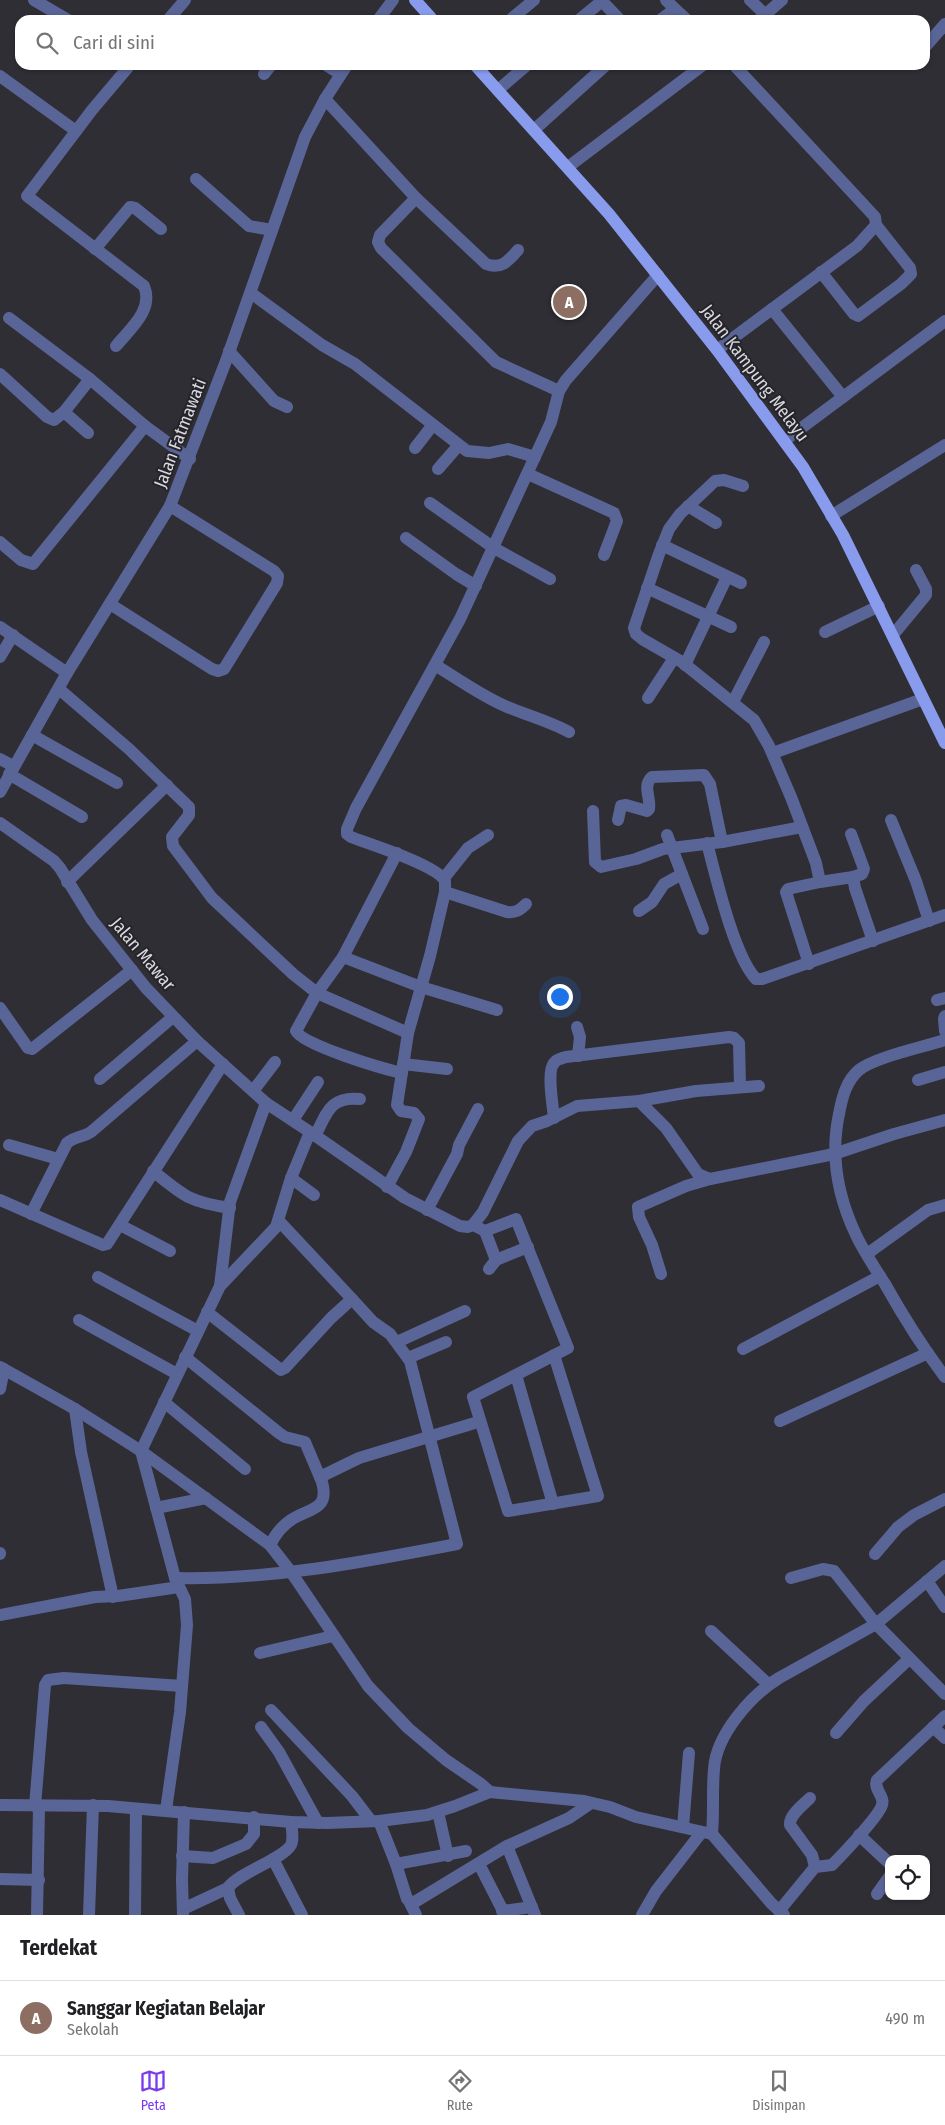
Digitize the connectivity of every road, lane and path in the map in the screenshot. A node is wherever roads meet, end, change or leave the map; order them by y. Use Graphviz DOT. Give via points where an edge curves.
graph roads {
  1 [pos="34,0"];
  2 [pos="185,0"];
  3 [pos="393,0"];
  4 [pos="415,0"];
  5 [pos="534,0"];
  6 [pos="601,0"];
  7 [pos="750,0"];
  8 [pos="782,0"];
  9 [pos="670,5"];
  10 [pos="60,15"];
  11 [pos="172,15"];
  12 [pos="382,15"];
  13 [pos="428,15"];
  14 [pos="516,15"];
  15 [pos="584,15"];
  16 [pos="615,15"];
  17 [pos="681,15"];
  18 [pos="762,15"];
  19 [pos="768,15"];
  20 [pos="945,24"];
  21 [pos="930,41"];
  22 [pos="126,70"];
  23 [pos="343,70"];
  24 [pos="480,70"];
  25 [pos="521,70"];
  26 [pos="601,70"];
  27 [pos="696,70"];
  28 [pos="739,70"];
  29 [pos="0,76"];
  30 [pos="498,90"];
  31 [pos="325,99"];
  32 [pos="536,130"];
  33 [pos="76,131"];
  34 [pos="568,167"];
  35 [pos="196,179"];
  36 [pos="416,198"];
  37 [pos="876,225"];
  38 [pos="161,229"];
  39 [pos="272,230"];
  40 [pos="95,249"];
  41 [pos="518,250"];
  42 [pos="821,272"];
  43 [pos="658,275"];
  44 [pos="251,293"];
  45 [pos="772,309"];
  46 [pos="9,318"];
  47 [pos="945,321"];
  48 [pos="116,346"];
  49 [pos="717,350"];
  50 [pos="229,351"];
  51 [pos="0,374"];
  52 [pos="90,379"];
  53 [pos="559,391"];
  54 [pos="843,397"];
  55 [pos="286,407"];
  56 [pos="64,412"];
  57 [pos="146,426"];
  58 [pos="432,426"];
  59 [pos="88,433"];
  60 [pos="784,441"];
  61 [pos="458,446"];
  62 [pos="945,446"];
  63 [pos="416,448"];
  64 [pos="535,457"];
  65 [pos="190,459"];
  66 [pos="438,469"];
  67 [pos="528,474"];
  68 [pos="743,486"];
  69 [pos="430,502"];
  70 [pos="170,506"];
  71 [pos="688,506"];
  72 [pos="831,516"];
  73 [pos="716,523"];
  74 [pos="406,538"];
  75 [pos="0,542"];
  76 [pos="662,545"];
  77 [pos="494,548"];
  78 [pos="604,555"];
  79 [pos="916,570"];
  80 [pos="727,577"];
  81 [pos="550,579"];
  82 [pos="741,583"];
  83 [pos="476,586"];
  84 [pos="647,588"];
  85 [pos="110,604"];
  86 [pos="878,606"];
  87 [pos="708,616"];
  88 [pos="0,627"];
  89 [pos="730,627"];
  90 [pos="825,632"];
  91 [pos="13,635"];
  92 [pos="893,635"];
  93 [pos="764,642"];
  94 [pos="0,657"];
  95 [pos="674,658"];
  96 [pos="685,665"];
  97 [pos="434,666"];
  98 [pos="67,674"];
  99 [pos="59,689"];
  100 [pos="648,698"];
  101 [pos="923,699"];
  102 [pos="733,702"];
  103 [pos="569,732"];
  104 [pos="32,735"];
  105 [pos="944,736"];
  106 [pos="773,753"];
  107 [pos="0,759"];
  108 [pos="11,770"];
  109 [pos="116,783"];
  110 [pos="167,785"];
  111 [pos="0,792"];
  112 [pos="593,811"];
  113 [pos="82,816"];
  114 [pos="618,820"];
  115 [pos="891,820"];
  116 [pos="0,823"];
  117 [pos="802,827"];
  118 [pos="667,834"];
  119 [pos="851,834"];
  120 [pos="488,835"];
  121 [pos="722,842"];
  122 [pos="707,843"];
  123 [pos="673,848"];
  124 [pos="397,853"];
  125 [pos="682,874"];
  126 [pos="853,877"];
  127 [pos="444,878"];
  128 [pos="68,882"];
  129 [pos="820,882"];
  130 [pos="445,892"];
  131 [pos="526,904"];
  132 [pos="639,911"];
  133 [pos="945,915"];
  134 [pos="929,921"];
  135 [pos="703,929"];
  136 [pos="873,942"];
  137 [pos="343,957"];
  138 [pos="809,964"];
  139 [pos="132,970"];
  140 [pos="421,987"];
  141 [pos="317,993"];
  142 [pos="0,1008"];
  143 [pos="497,1010"];
  144 [pos="945,1016"];
  145 [pos="173,1017"];
  146 [pos="577,1027"];
  147 [pos="945,1031"];
  148 [pos="408,1032"];
  149 [pos="945,1040"];
  150 [pos="196,1041"];
  151 [pos="578,1056"];
  152 [pos="275,1062"];
  153 [pos="223,1064"];
  154 [pos="447,1068"];
  155 [pos="402,1069"];
  156 [pos="945,1072"];
  157 [pos="100,1079"];
  158 [pos="918,1080"];
  159 [pos="318,1082"];
  160 [pos="759,1086"];
  161 [pos="740,1087"];
  162 [pos="253,1091"];
  163 [pos="360,1098"];
  164 [pos="639,1101"];
  165 [pos="266,1103"];
  166 [pos="478,1109"];
  167 [pos="554,1118"];
  168 [pos="293,1120"];
  169 [pos="945,1120"];
  170 [pos="312,1134"];
  171 [pos="9,1145"];
  172 [pos="834,1154"];
  173 [pos="58,1159"];
  174 [pos="153,1171"];
  175 [pos="290,1178"];
  176 [pos="701,1179"];
  177 [pos="387,1187"];
  178 [pos="314,1195"];
  179 [pos="0,1200"];
  180 [pos="945,1205"];
  181 [pos="230,1208"];
  182 [pos="427,1210"];
  183 [pos="31,1214"];
  184 [pos="279,1222"];
  185 [pos="120,1225"];
  186 [pos="473,1226"];
  187 [pos="485,1231"];
  188 [pos="528,1248"];
  189 [pos="170,1251"];
  190 [pos="867,1254"];
  191 [pos="661,1274"];
  192 [pos="880,1276"];
  193 [pos="98,1277"];
  194 [pos="220,1286"];
  195 [pos="352,1299"];
  196 [pos="466,1310"];
  197 [pos="207,1312"];
  198 [pos="80,1320"];
  199 [pos="198,1331"];
  200 [pos="397,1342"];
  201 [pos="446,1342"];
  202 [pos="743,1349"];
  203 [pos="928,1353"];
  204 [pos="554,1355"];
  205 [pos="185,1357"];
  206 [pos="408,1358"];
  207 [pos="2,1368"];
  208 [pos="177,1374"];
  209 [pos="516,1375"];
  210 [pos="945,1377"];
  211 [pos="0,1389"];
  212 [pos="164,1402"];
  213 [pos="75,1409"];
  214 [pos="780,1421"];
  215 [pos="478,1422"];
  216 [pos="430,1436"];
  217 [pos="141,1450"];
  218 [pos="245,1469"];
  219 [pos="320,1477"];
  220 [pos="206,1498"];
  221 [pos="945,1499"];
  222 [pos="553,1504"];
  223 [pos="156,1508"];
  224 [pos="270,1545"];
  225 [pos="875,1554"];
  226 [pos="945,1566"];
  227 [pos="291,1572"];
  228 [pos="791,1578"];
  229 [pos="927,1581"];
  230 [pos="177,1582"];
  231 [pos="113,1597"];
  232 [pos="945,1607"];
  233 [pos="0,1615"];
  234 [pos="876,1624"];
  235 [pos="711,1631"];
  236 [pos="333,1636"];
  237 [pos="260,1652"];
  238 [pos="909,1658"];
  239 [pos="768,1684"];
  240 [pos="182,1686"];
  241 [pos="945,1694"];
  242 [pos="271,1710"];
  243 [pos="945,1716"];
  244 [pos="261,1727"];
  245 [pos="933,1727"];
  246 [pos="836,1734"];
  247 [pos="945,1738"];
  248 [pos="689,1753"];
  249 [pos="490,1792"];
  250 [pos="810,1798"];
  251 [pos="592,1803"];
  252 [pos="0,1805"];
  253 [pos="37,1806"];
  254 [pos="93,1806"];
  255 [pos="136,1809"];
  256 [pos="166,1810"];
  257 [pos="184,1812"];
  258 [pos="438,1812"];
  259 [pos="254,1817"];
  260 [pos="375,1821"];
  261 [pos="291,1822"];
  262 [pos="318,1823"];
  263 [pos="683,1828"];
  264 [pos="706,1833"];
  265 [pos="859,1834"];
  266 [pos="507,1846"];
  267 [pos="466,1851"];
  268 [pos="182,1856"];
  269 [pos="448,1856"];
  270 [pos="273,1859"];
  271 [pos="885,1859"];
  272 [pos="396,1864"];
  273 [pos="478,1864"];
  274 [pos="815,1867"];
  275 [pos="0,1879"];
  276 [pos="38,1880"];
  277 [pos="885,1883"];
  278 [pos="228,1888"];
  279 [pos="877,1894"];
  280 [pos="410,1903"];
  281 [pos="533,1911"];
  282 [pos="183,1912"];
  283 [pos="504,1913"];
  284 [pos="782,1913"];
  285 [pos="37,1915"];
  286 [pos="89,1915"];
  287 [pos="135,1915"];
  288 [pos="239,1915"];
  289 [pos="302,1915"];
  290 [pos="416,1915"];
  291 [pos="642,1915"];
  1 -- 10 [label="street"];
  2 -- 11 [label="street"];
  3 -- 12 [label="street"];
  4 -- 13 [label="main road"];
  5 -- 14 [label="street"];
  6 -- 15 [label="street"];
  6 -- 16 [label="street"];
  7 -- 18 [label="street"];
  8 -- 19 [label="street"];
  9 -- 17 [label="street"];
  20 -- 21 [label="street"];
  22 -- 33 [label="street"];
  23 -- 31 [label="street, Jalan Fatmawati"];
  24 -- 30 [label="main road, Jalan Kampung Melayu"];
  25 -- 30 [label="street"];
  26 -- 32 [label="street"];
  27 -- 34 [label="street"];
  28 -- 37 [label="street" via="875,217"];
  29 -- 33 [label="street"];
  30 -- 32 [label="main road, Jalan Kampung Melayu"];
  31 -- 36 [label="street"];
  31 -- 39 [label="street, Jalan Fatmawati" via="305,138"];
  32 -- 34 [label="main road, Jalan Kampung Melayu"];
  33 -- 40 [label="street" via="27,196"];
  34 -- 43 [label="main road, Jalan Kampung Melayu"];
  35 -- 39 [label="street" via="249,226"];
  36 -- 41 [label="street" via="486,264 494,267 505,264"];
  36 -- 53 [label="street" via="380,235 378,242 381,248 496,362"];
  37 -- 42 [label="street" via="857,246"];
  37 -- 42 [label="street" via="910,268 911,274 902,284 858,316"];
  38 -- 40 [label="street" via="130,207"];
  39 -- 44 [label="street, Jalan Fatmawati"];
  40 -- 48 [label="street" via="144,286 148,295 144,311"];
  42 -- 45 [label="street"];
  43 -- 49 [label="main road, Jalan Kampung Melayu"];
  43 -- 53 [label="street"];
  44 -- 50 [label="street, Jalan Fatmawati"];
  44 -- 58 [label="street" via="322,345 355,364"];
  45 -- 49 [label="street"];
  45 -- 54 [label="street"];
  46 -- 52 [label="street"];
  47 -- 54 [label="street"];
  49 -- 60 [label="main road, Jalan Kampung Melayu"];
  50 -- 55 [label="street" via="274,401"];
  50 -- 65 [label="street, Jalan Fatmawati"];
  51 -- 56 [label="street" via="51,419"];
  52 -- 56 [label="street"];
  52 -- 57 [label="street"];
  53 -- 64 [label="street" via="551,422"];
  54 -- 60 [label="street"];
  56 -- 59 [label="street"];
  57 -- 65 [label="street"];
  57 -- 75 [label="street" via="33,564 21,560"];
  58 -- 61 [label="street"];
  58 -- 63 [label="street"];
  60 -- 72 [label="main road, Jalan Kampung Melayu"];
  61 -- 64 [label="street" via="481,453 508,449"];
  61 -- 66 [label="street"];
  62 -- 72 [label="street"];
  64 -- 67 [label="street"];
  65 -- 70 [label="street, Jalan Fatmawati"];
  67 -- 77 [label="street"];
  67 -- 78 [label="street" via="614,514 617,521"];
  68 -- 71 [label="street" via="720,479"];
  69 -- 77 [label="street"];
  70 -- 85 [label="street, Jalan Fatmawati"];
  70 -- 85 [label="street" via="274,571 278,576 277,583 224,669 218,671"];
  71 -- 73 [label="street"];
  71 -- 76 [label="street"];
  72 -- 86 [label="main road, Jalan Kampung Melayu"];
  74 -- 83 [label="street"];
  76 -- 80 [label="street"];
  76 -- 84 [label="street"];
  77 -- 81 [label="street"];
  77 -- 83 [label="street"];
  79 -- 92 [label="street" via="926,595"];
  80 -- 82 [label="street"];
  80 -- 87 [label="street"];
  83 -- 97 [label="street"];
  84 -- 87 [label="street"];
  84 -- 95 [label="street" via="634,628 636,634"];
  85 -- 98 [label="street, Jalan Fatmawati"];
  86 -- 90 [label="street"];
  86 -- 92 [label="main road, Jalan Kampung Melayu"];
  87 -- 89 [label="street"];
  87 -- 96 [label="street"];
  88 -- 91 [label="street"];
  91 -- 94 [label="street"];
  91 -- 98 [label="street"];
  92 -- 101 [label="main road, Jalan Kampung Melayu"];
  93 -- 102 [label="street"];
  95 -- 96 [label="street"];
  95 -- 100 [label="street"];
  96 -- 102 [label="street"];
  97 -- 103 [label="street" via="484,696"];
  97 -- 124 [label="street" via="347,828 351,837"];
  98 -- 99 [label="street, Jalan Fatmawati"];
  99 -- 104 [label="street, Jalan Fatmawati"];
  99 -- 110 [label="street"];
  101 -- 105 [label="main road, Jalan Kampung Melayu"];
  101 -- 106 [label="street"];
  102 -- 106 [label="street" via="754,720"];
  104 -- 108 [label="street, Jalan Fatmawati"];
  104 -- 109 [label="street"];
  106 -- 117 [label="street"];
  107 -- 108 [label="street"];
  108 -- 111 [label="street, Jalan Fatmawati"];
  108 -- 113 [label="street"];
  110 -- 128 [label="street"];
  110 -- 141 [label="street" via="190,810 172,837 173,846 212,898"];
  112 -- 123 [label="street" via="595,862 598,866"];
  114 -- 121 [label="street" via="621,806 649,809 647,787 652,777 704,775 710,784"];
  115 -- 134 [label="street"];
  116 -- 128 [label="street, Jalan Mawar" via="54,861"];
  117 -- 121 [label="street"];
  117 -- 129 [label="street"];
  118 -- 123 [label="street"];
  119 -- 126 [label="street" via="864,869 862,874"];
  120 -- 127 [label="street" via="468,848"];
  121 -- 122 [label="street"];
  122 -- 123 [label="street"];
  122 -- 138 [label="street" via="736,940 752,975 762,979"];
  123 -- 125 [label="street"];
  124 -- 127 [label="street"];
  124 -- 137 [label="street"];
  125 -- 132 [label="street" via="664,884 652,902"];
  125 -- 135 [label="street"];
  126 -- 129 [label="street"];
  126 -- 136 [label="street"];
  127 -- 130 [label="street"];
  128 -- 139 [label="street, Jalan Mawar" via="92,920"];
  129 -- 138 [label="street" via="786,892"];
  130 -- 131 [label="street" via="513,913"];
  130 -- 140 [label="street"];
  133 -- 134 [label="street"];
  134 -- 136 [label="street"];
  136 -- 138 [label="street"];
  137 -- 140 [label="street"];
  137 -- 141 [label="street"];
  139 -- 142 [label="street" via="32,1049 28,1048"];
  139 -- 145 [label="street, Jalan Mawar"];
  140 -- 143 [label="street"];
  140 -- 148 [label="street"];
  141 -- 148 [label="street"];
  141 -- 155 [label="street" via="297,1028 298,1036 368,1065"];
  144 -- 147 [label="street"];
  145 -- 150 [label="street, Jalan Mawar"];
  145 -- 157 [label="street"];
  146 -- 151 [label="street" via="580,1037"];
  148 -- 155 [label="street"];
  149 -- 172 [label="street" via="873,1062 859,1070 842,1097"];
  150 -- 153 [label="street, Jalan Mawar"];
  150 -- 173 [label="street" via="91,1132 67,1143"];
  151 -- 161 [label="street" via="729,1036 738,1043"];
  151 -- 167 [label="street" via="553,1062 550,1076"];
  152 -- 162 [label="street"];
  153 -- 162 [label="street, Jalan Mawar"];
  153 -- 174 [label="street"];
  154 -- 155 [label="street"];
  155 -- 177 [label="street" via="398,1109 419,1119"];
  156 -- 158 [label="street"];
  159 -- 168 [label="street"];
  160 -- 161 [label="street"];
  161 -- 164 [label="street"];
  162 -- 165 [label="street, Jalan Mawar"];
  163 -- 170 [label="street" via="348,1097 333,1104"];
  164 -- 167 [label="street" via="577,1106"];
  164 -- 176 [label="street" via="666,1128"];
  165 -- 168 [label="street, Jalan Mawar"];
  165 -- 181 [label="street"];
  166 -- 182 [label="street"];
  167 -- 186 [label="street" via="532,1126 523,1134"];
  168 -- 170 [label="street, Jalan Mawar"];
  169 -- 172 [label="street"];
  170 -- 175 [label="street"];
  170 -- 177 [label="street, Jalan Mawar"];
  171 -- 173 [label="street"];
  172 -- 176 [label="street"];
  172 -- 190 [label="street" via="842,1198 856,1236"];
  173 -- 183 [label="street"];
  174 -- 181 [label="street" via="184,1196 204,1204"];
  174 -- 185 [label="street"];
  175 -- 178 [label="street"];
  175 -- 184 [label="street"];
  176 -- 191 [label="street" via="638,1207"];
  177 -- 182 [label="street, Jalan Mawar"];
  179 -- 183 [label="street"];
  180 -- 190 [label="street" via="928,1210"];
  181 -- 194 [label="street"];
  182 -- 186 [label="street, Jalan Mawar" via="460,1226"];
  183 -- 185 [label="street" via="103,1245 111,1240"];
  184 -- 194 [label="street"];
  184 -- 195 [label="street"];
  185 -- 189 [label="street"];
  186 -- 187 [label="street, Jalan Mawar"];
  187 -- 188 [label="street" via="516,1219"];
  187 -- 188 [label="street" via="492,1265"];
  188 -- 204 [label="street" via="568,1348"];
  190 -- 192 [label="street"];
  192 -- 202 [label="street"];
  192 -- 203 [label="street"];
  193 -- 199 [label="street"];
  194 -- 197 [label="street"];
  195 -- 197 [label="street" via="281,1370"];
  195 -- 200 [label="street"];
  196 -- 200 [label="street"];
  197 -- 199 [label="street"];
  198 -- 208 [label="street"];
  199 -- 205 [label="street"];
  200 -- 206 [label="street"];
  201 -- 206 [label="street"];
  203 -- 210 [label="street"];
  203 -- 214 [label="street"];
  204 -- 209 [label="street"];
  204 -- 222 [label="street" via="598,1496"];
  205 -- 208 [label="street"];
  205 -- 219 [label="street" via="279,1433 305,1442"];
  206 -- 216 [label="street"];
  207 -- 211 [label="street"];
  207 -- 213 [label="street"];
  208 -- 212 [label="street"];
  209 -- 222 [label="street"];
  209 -- 222 [label="street" via="473,1397 508,1511"];
  212 -- 217 [label="street"];
  212 -- 218 [label="street"];
  213 -- 217 [label="street"];
  213 -- 231 [label="street" via="80,1452"];
  215 -- 216 [label="street"];
  216 -- 219 [label="street" via="359,1458"];
  216 -- 227 [label="street" via="457,1544"];
  217 -- 220 [label="street"];
  217 -- 223 [label="street"];
  219 -- 224 [label="street" via="324,1488 321,1503 281,1528"];
  220 -- 223 [label="street"];
  220 -- 224 [label="street"];
  221 -- 225 [label="street" via="898,1527"];
  223 -- 230 [label="street"];
  224 -- 227 [label="street"];
  226 -- 229 [label="street"];
  227 -- 230 [label="street"];
  227 -- 236 [label="street"];
  228 -- 234 [label="street" via="822,1569 834,1571"];
  229 -- 232 [label="street"];
  229 -- 234 [label="street"];
  230 -- 231 [label="street"];
  230 -- 240 [label="street" via="185,1599 187,1624"];
  231 -- 233 [label="street" via="95,1597"];
  234 -- 238 [label="street"];
  234 -- 239 [label="street"];
  235 -- 239 [label="street"];
  236 -- 237 [label="street"];
  236 -- 249 [label="street" via="368,1686 408,1728"];
  238 -- 241 [label="street"];
  238 -- 246 [label="street" via="864,1701"];
  239 -- 264 [label="street" via="728,1728 720,1745"];
  240 -- 253 [label="street" via="64,1678 48,1680 45,1685"];
  240 -- 256 [label="street"];
  242 -- 260 [label="street"];
  243 -- 245 [label="street"];
  244 -- 262 [label="street" via="279,1752"];
  245 -- 247 [label="street"];
  245 -- 265 [label="street" via="877,1780 876,1787 883,1803"];
  248 -- 263 [label="street"];
  249 -- 251 [label="street"];
  249 -- 258 [label="street"];
  250 -- 274 [label="street" via="789,1820 812,1855"];
  251 -- 263 [label="street"];
  251 -- 266 [label="street" via="569,1818"];
  252 -- 253 [label="street"];
  253 -- 254 [label="street"];
  253 -- 276 [label="street"];
  254 -- 255 [label="street"];
  254 -- 286 [label="street"];
  255 -- 256 [label="street"];
  255 -- 287 [label="street"];
  256 -- 257 [label="street"];
  257 -- 259 [label="street"];
  257 -- 268 [label="street"];
  258 -- 260 [label="street"];
  258 -- 269 [label="street"];
  259 -- 261 [label="street"];
  259 -- 268 [label="street" via="254,1834 246,1844 213,1858"];
  260 -- 262 [label="street"];
  260 -- 272 [label="street"];
  261 -- 262 [label="street"];
  261 -- 270 [label="street" via="292,1844"];
  263 -- 264 [label="street"];
  264 -- 284 [label="street"];
  264 -- 291 [label="street" via="656,1891"];
  265 -- 271 [label="street"];
  265 -- 274 [label="street" via="832,1866"];
  266 -- 273 [label="street"];
  266 -- 281 [label="street"];
  267 -- 269 [label="street"];
  268 -- 282 [label="street"];
  269 -- 272 [label="street"];
  270 -- 278 [label="street" via="237,1879"];
  270 -- 289 [label="street"];
  272 -- 280 [label="street"];
  273 -- 280 [label="street"];
  273 -- 283 [label="street"];
  274 -- 284 [label="street"];
  275 -- 276 [label="street"];
  276 -- 285 [label="street"];
  277 -- 279 [label="street"];
  278 -- 282 [label="street"];
  278 -- 288 [label="street"];
  280 -- 290 [label="street"];
  281 -- 283 [label="street"];
}
